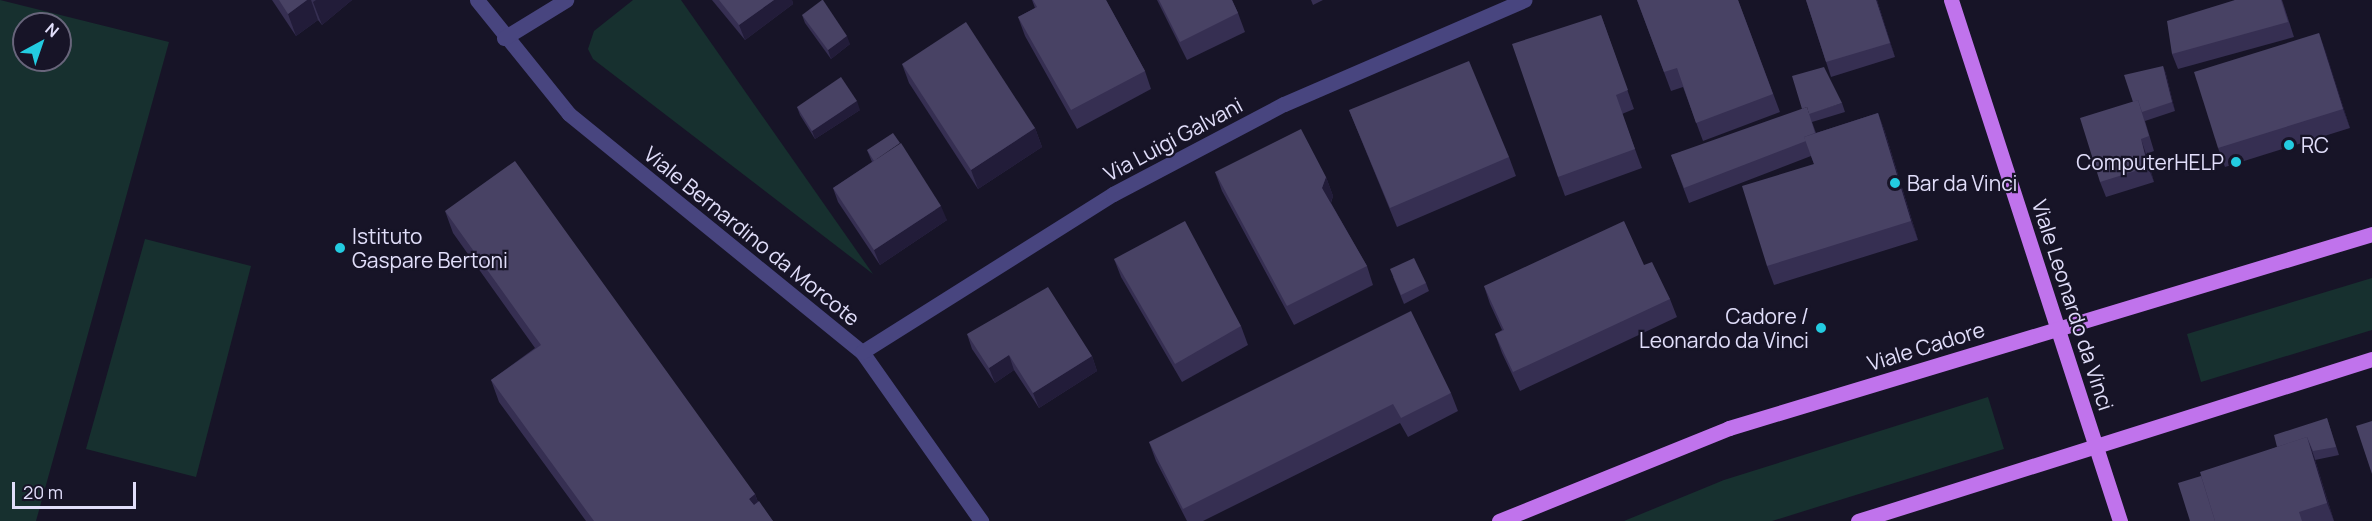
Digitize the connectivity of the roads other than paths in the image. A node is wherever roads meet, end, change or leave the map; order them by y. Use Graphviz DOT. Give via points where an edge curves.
graph roads {
  1 [pos="477,0"];
  2 [pos="566,0"];
  3 [pos="1524,0"];
  4 [pos="1951,0"];
  5 [pos="504,38"];
  6 [pos="2372,234"];
  7 [pos="2058,327"];
  8 [pos="862,352"];
  9 [pos="2372,359"];
  10 [pos="2096,445"];
  11 [pos="981,521"];
  12 [pos="1499,521"];
  13 [pos="1858,521"];
  14 [pos="2120,521"];
  1 -- 5 [label="street, Viale Bernardino da Morcote"];
  2 -- 5 [label="street"];
  3 -- 8 [label="street, Via Luigi Galvani" via="1284,104 1123,189"];
  4 -- 7 [label="main road, Viale Leonardo da Vinci"];
  5 -- 8 [label="street, Viale Bernardino da Morcote" via="569,114"];
  6 -- 7 [label="main road, Viale Cadore"];
  7 -- 10 [label="main road, Viale Leonardo da Vinci"];
  7 -- 12 [label="main road, Viale Cadore" via="1730,428"];
  8 -- 11 [label="street, Viale Bernardino da Morcote"];
  9 -- 10 [label="main road"];
  10 -- 13 [label="main road"];
  10 -- 14 [label="main road, Viale Leonardo da Vinci"];
}
